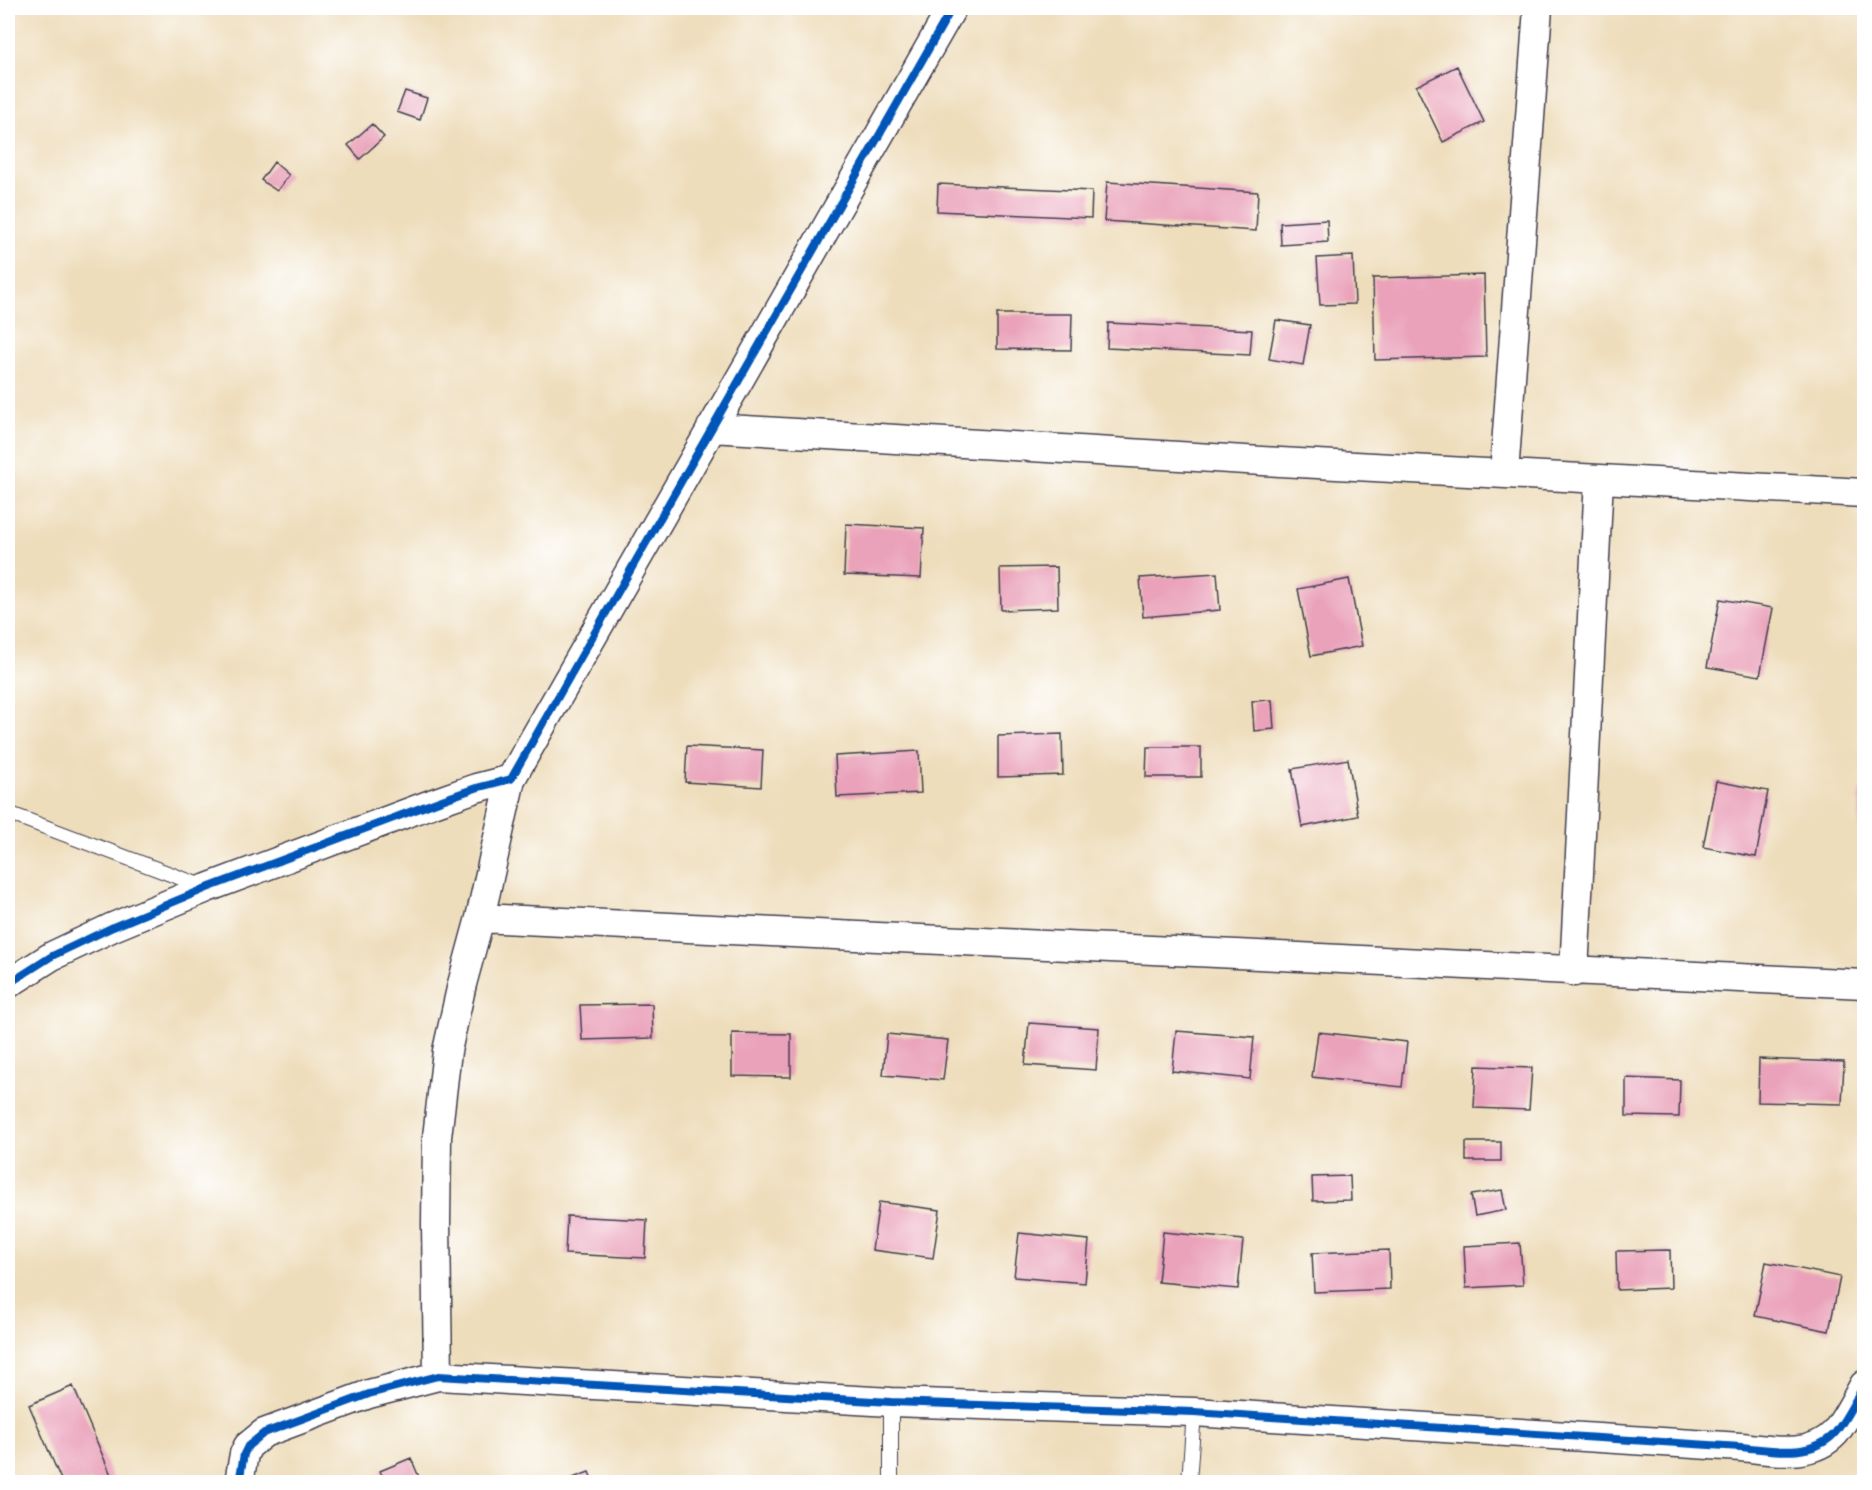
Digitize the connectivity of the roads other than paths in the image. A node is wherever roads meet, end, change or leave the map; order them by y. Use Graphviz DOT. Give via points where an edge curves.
graph roads {
  1 [pos="952,8"];
  2 [pos="1538,8"];
  3 [pos="711,428"];
  4 [pos="1504,474"];
  5 [pos="1599,479"];
  6 [pos="1864,493"];
  7 [pos="511,779"];
  8 [pos="8,813"];
  9 [pos="207,888"];
  10 [pos="480,918"];
  11 [pos="1574,972"];
  12 [pos="8,984"];
  13 [pos="1864,984"];
  14 [pos="438,1376"];
  15 [pos="1864,1385"];
  16 [pos="891,1402"];
  17 [pos="1194,1412"];
  18 [pos="239,1482"];
  19 [pos="891,1482"];
  20 [pos="1188,1482"];
  1 -- 3 [label="street"];
  2 -- 4 [label="street"];
  3 -- 4 [label="street"];
  3 -- 7 [label="street"];
  4 -- 5 [label="street"];
  5 -- 6 [label="street"];
  5 -- 11 [label="street"];
  7 -- 9 [label="street" via="439,801"];
  7 -- 10 [label="street"];
  8 -- 9 [label="lane"];
  9 -- 12 [label="street" via="52,956"];
  10 -- 11 [label="street"];
  10 -- 14 [label="street" via="447,1052 437,1137"];
  11 -- 13 [label="street"];
  14 -- 16 [label="street"];
  14 -- 18 [label="street" via="369,1395 264,1433 248,1446"];
  15 -- 17 [label="street" via="1834,1433 1820,1443 1789,1452"];
  16 -- 17 [label="street"];
  16 -- 19 [label="lane"];
  17 -- 20 [label="lane"];
}
